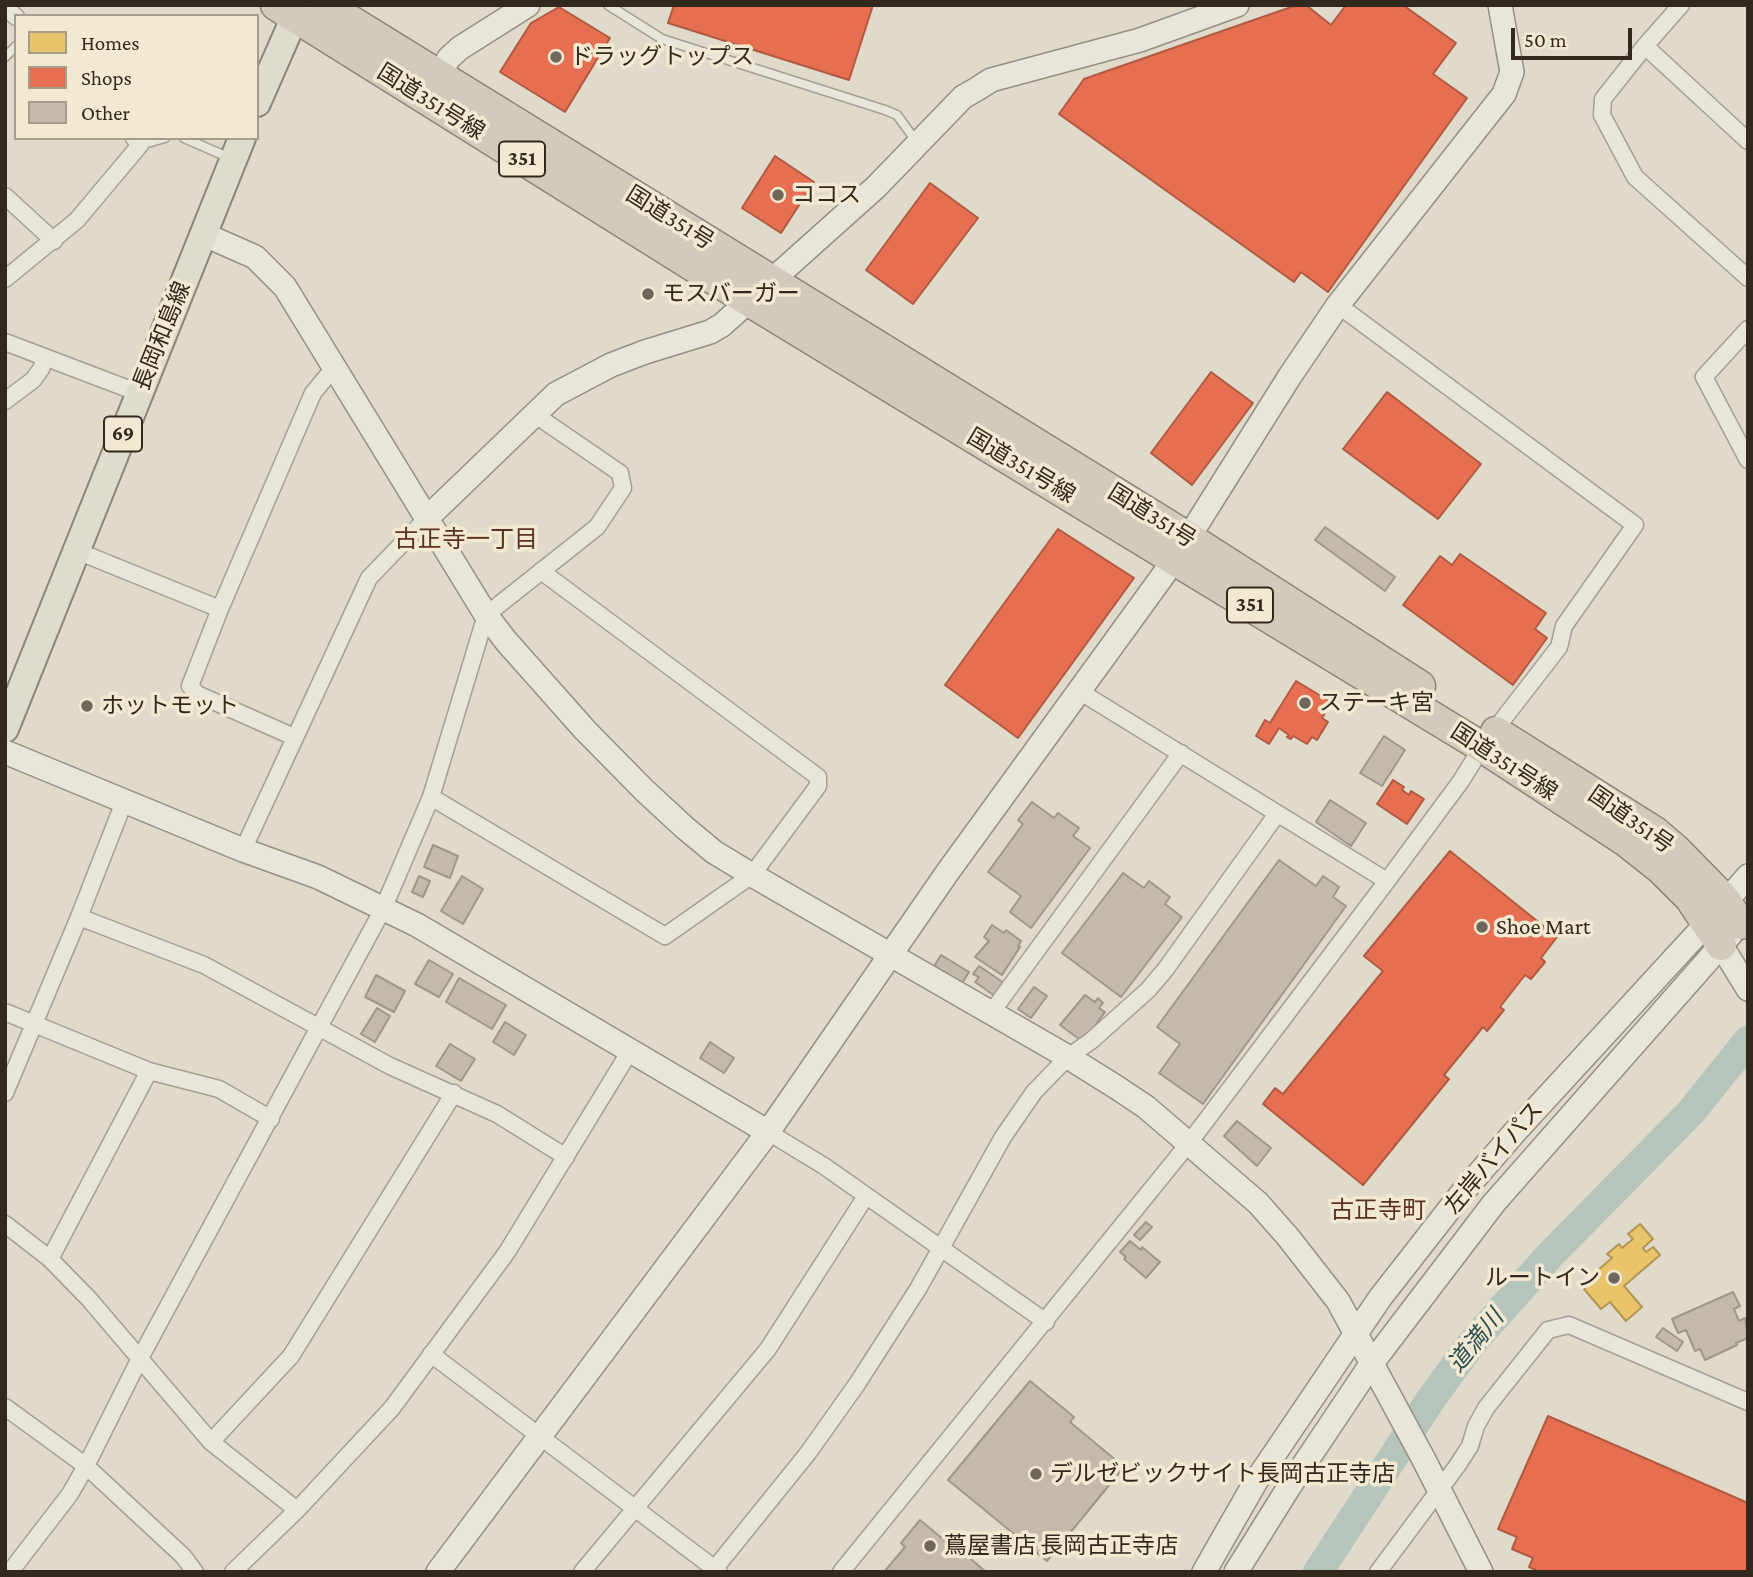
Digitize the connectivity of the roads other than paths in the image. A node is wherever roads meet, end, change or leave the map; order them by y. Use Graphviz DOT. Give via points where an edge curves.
graph roads {
  1 [pos="325,5"];
  2 [pos="528,5"];
  3 [pos="608,5"];
  4 [pos="1237,5"];
  5 [pos="1500,5"];
  6 [pos="1681,5"];
  7 [pos="290,9"];
  8 [pos="1645,46"];
  9 [pos="439,75"];
  10 [pos="259,97"];
  11 [pos="195,140"];
  12 [pos="1748,141"];
  13 [pos="137,142"];
  14 [pos="918,142"];
  15 [pos="237,148"];
  16 [pos="5,196"];
  17 [pos="202,234"];
  18 [pos="54,241"];
  19 [pos="1748,278"];
  20 [pos="5,279"];
  21 [pos="773,282"];
  22 [pos="750,301"];
  23 [pos="1338,305"];
  24 [pos="1748,329"];
  25 [pos="5,342"];
  26 [pos="46,358"];
  27 [pos="333,369"];
  28 [pos="139,393"];
  29 [pos="5,401"];
  30 [pos="534,414"];
  31 [pos="1748,460"];
  32 [pos="426,519"];
  33 [pos="1182,548"];
  34 [pos="77,551"];
  35 [pos="541,571"];
  36 [pos="220,608"];
  37 [pos="486,615"];
  38 [pos="1079,691"];
  39 [pos="5,729"];
  40 [pos="294,737"];
  41 [pos="1488,739"];
  42 [pos="5,752"];
  43 [pos="1181,753"];
  44 [pos="431,797"];
  45 [pos="124,802"];
  46 [pos="1277,814"];
  47 [pos="243,850"];
  48 [pos="752,875"];
  49 [pos="1748,876"];
  50 [pos="1387,881"];
  51 [pos="383,909"];
  52 [pos="79,918"];
  53 [pos="1731,924"];
  54 [pos="890,954"];
  55 [pos="1747,988"];
  56 [pos="5,1012"];
  57 [pos="991,1013"];
  58 [pos="34,1024"];
  59 [pos="318,1028"];
  60 [pos="630,1051"];
  61 [pos="1069,1057"];
  62 [pos="149,1071"];
  63 [pos="5,1093"];
  64 [pos="454,1093"];
  65 [pos="271,1119"];
  66 [pos="768,1132"];
  67 [pos="1189,1143"];
  68 [pos="566,1157"];
  69 [pos="866,1196"];
  70 [pos="5,1224"];
  71 [pos="942,1247"];
  72 [pos="50,1259"];
  73 [pos="1046,1322"];
  74 [pos="1355,1333"];
  75 [pos="431,1354"];
  76 [pos="139,1360"];
  77 [pos="1372,1363"];
  78 [pos="1748,1402"];
  79 [pos="5,1407"];
  80 [pos="541,1437"];
  81 [pos="211,1442"];
  82 [pos="86,1466"];
  83 [pos="1438,1489"];
  84 [pos="633,1509"];
  85 [pos="296,1510"];
  86 [pos="715,1571"];
  87 [pos="10,1572"];
  88 [pos="195,1572"];
  89 [pos="233,1572"];
  90 [pos="438,1572"];
  91 [pos="582,1572"];
  92 [pos="841,1572"];
  93 [pos="1204,1572"];
  94 [pos="1236,1572"];
  95 [pos="1378,1572"];
  96 [pos="1481,1572"];
  1 -- 9 [label="highway, 国道351号 / 351"];
  2 -- 9 [label="street" via="460,48"];
  3 -- 14 [label="lane" via="662,39 886,110 897,115"];
  4 -- 14 [label="street" via="1140,40 991,80 963,97"];
  5 -- 23 [label="street" via="1512,72 1504,94"];
  6 -- 8 [label="street"];
  7 -- 10 [label="main road"];
  7 -- 22 [label="highway, 国道351号線 / 351"];
  8 -- 12 [label="street"];
  8 -- 19 [label="street" via="1603,99 1602,115 1635,177"];
  9 -- 21 [label="highway, 国道351号 / 351"];
  11 -- 15 [label="lane"];
  13 -- 18 [label="street" via="78,220"];
  14 -- 21 [label="street"];
  15 -- 17 [label="main road, 長岡和島線 / 69"];
  16 -- 18 [label="street"];
  17 -- 27 [label="street" via="267,267 285,287"];
  17 -- 28 [label="main road, 長岡和島線 / 69"];
  18 -- 20 [label="street"];
  21 -- 22 [label="street"];
  21 -- 33 [label="highway, 国道351号 / 351"];
  22 -- 30 [label="street" via="710,332 611,365 556,394"];
  22 -- 33 [label="highway, 国道351号線 / 351"];
  23 -- 33 [label="street"];
  23 -- 41 [label="street" via="1635,525 1564,626 1559,647"];
  24 -- 31 [label="street" via="1704,377"];
  25 -- 26 [label="street"];
  26 -- 28 [label="street"];
  26 -- 29 [label="street" via="33,380"];
  27 -- 32 [label="street"];
  27 -- 36 [label="street" via="313,393"];
  28 -- 34 [label="main road, 長岡和島線 / 69"];
  30 -- 32 [label="street"];
  30 -- 35 [label="street" via="620,473 623,488 597,527"];
  32 -- 37 [label="street"];
  32 -- 40 [label="street" via="369,578"];
  33 -- 38 [label="street"];
  33 -- 41 [label="highway, 国道351号 / 351"];
  34 -- 36 [label="street"];
  34 -- 39 [label="main road, 長岡和島線 / 69"];
  35 -- 37 [label="street"];
  35 -- 48 [label="street" via="818,777 818,786"];
  36 -- 40 [label="street" via="190,686 197,694"];
  37 -- 44 [label="street"];
  37 -- 48 [label="street" via="644,790 714,852"];
  38 -- 43 [label="street"];
  38 -- 54 [label="street"];
  40 -- 47 [label="street"];
  41 -- 50 [label="street"];
  41 -- 53 [label="highway, 国道351号 / 351" via="1628,813 1654,832 1676,850"];
  42 -- 45 [label="street"];
  43 -- 46 [label="street"];
  43 -- 57 [label="street"];
  44 -- 48 [label="street" via="665,936"];
  44 -- 51 [label="street"];
  45 -- 47 [label="street"];
  45 -- 52 [label="street"];
  46 -- 50 [label="street"];
  46 -- 61 [label="street" via="1165,970 1127,1010"];
  47 -- 51 [label="street" via="318,877"];
  48 -- 54 [label="street"];
  49 -- 53 [label="street, 左岸バイパス"];
  50 -- 67 [label="street"];
  51 -- 59 [label="street"];
  51 -- 60 [label="street" via="458,947"];
  52 -- 58 [label="street"];
  52 -- 59 [label="street" via="204,965"];
  53 -- 55 [label="street"];
  53 -- 74 [label="street, 左岸バイパス" via="1567,1074 1462,1194"];
  53 -- 77 [label="street, 左岸バイパス" via="1494,1203"];
  54 -- 57 [label="street"];
  54 -- 66 [label="street"];
  56 -- 58 [label="street"];
  57 -- 61 [label="street"];
  58 -- 62 [label="street"];
  58 -- 63 [label="street"];
  59 -- 64 [label="street"];
  59 -- 65 [label="street"];
  60 -- 66 [label="street"];
  60 -- 68 [label="street"];
  61 -- 67 [label="street" via="1146,1107"];
  61 -- 71 [label="street" via="1034,1092 1003,1137"];
  62 -- 65 [label="street" via="219,1089"];
  62 -- 72 [label="street"];
  64 -- 68 [label="street"];
  64 -- 81 [label="street" via="292,1356"];
  65 -- 76 [label="street"];
  66 -- 69 [label="street"];
  66 -- 80 [label="street"];
  67 -- 73 [label="street"];
  67 -- 74 [label="street" via="1258,1203 1288,1237 1338,1301"];
  68 -- 75 [label="street" via="507,1252"];
  69 -- 71 [label="street"];
  69 -- 84 [label="street" via="768,1349"];
  70 -- 72 [label="street"];
  71 -- 73 [label="street"];
  71 -- 86 [label="street" via="824,1431"];
  72 -- 76 [label="street"];
  73 -- 92 [label="street"];
  74 -- 77 [label="street"];
  74 -- 93 [label="street, 左岸バイパス" via="1256,1481"];
  75 -- 80 [label="street"];
  75 -- 85 [label="street" via="384,1418"];
  76 -- 81 [label="street"];
  76 -- 82 [label="street"];
  77 -- 83 [label="street"];
  77 -- 94 [label="street, 左岸バイパス"];
  78 -- 83 [label="street" via="1569,1325 1548,1330 1486,1408 1470,1446"];
  79 -- 82 [label="street"];
  80 -- 84 [label="street"];
  80 -- 90 [label="street"];
  81 -- 85 [label="street"];
  82 -- 87 [label="street"];
  82 -- 88 [label="street"];
  83 -- 95 [label="street"];
  83 -- 96 [label="street"];
  84 -- 86 [label="street"];
  84 -- 91 [label="street"];
  85 -- 89 [label="street"];
}
